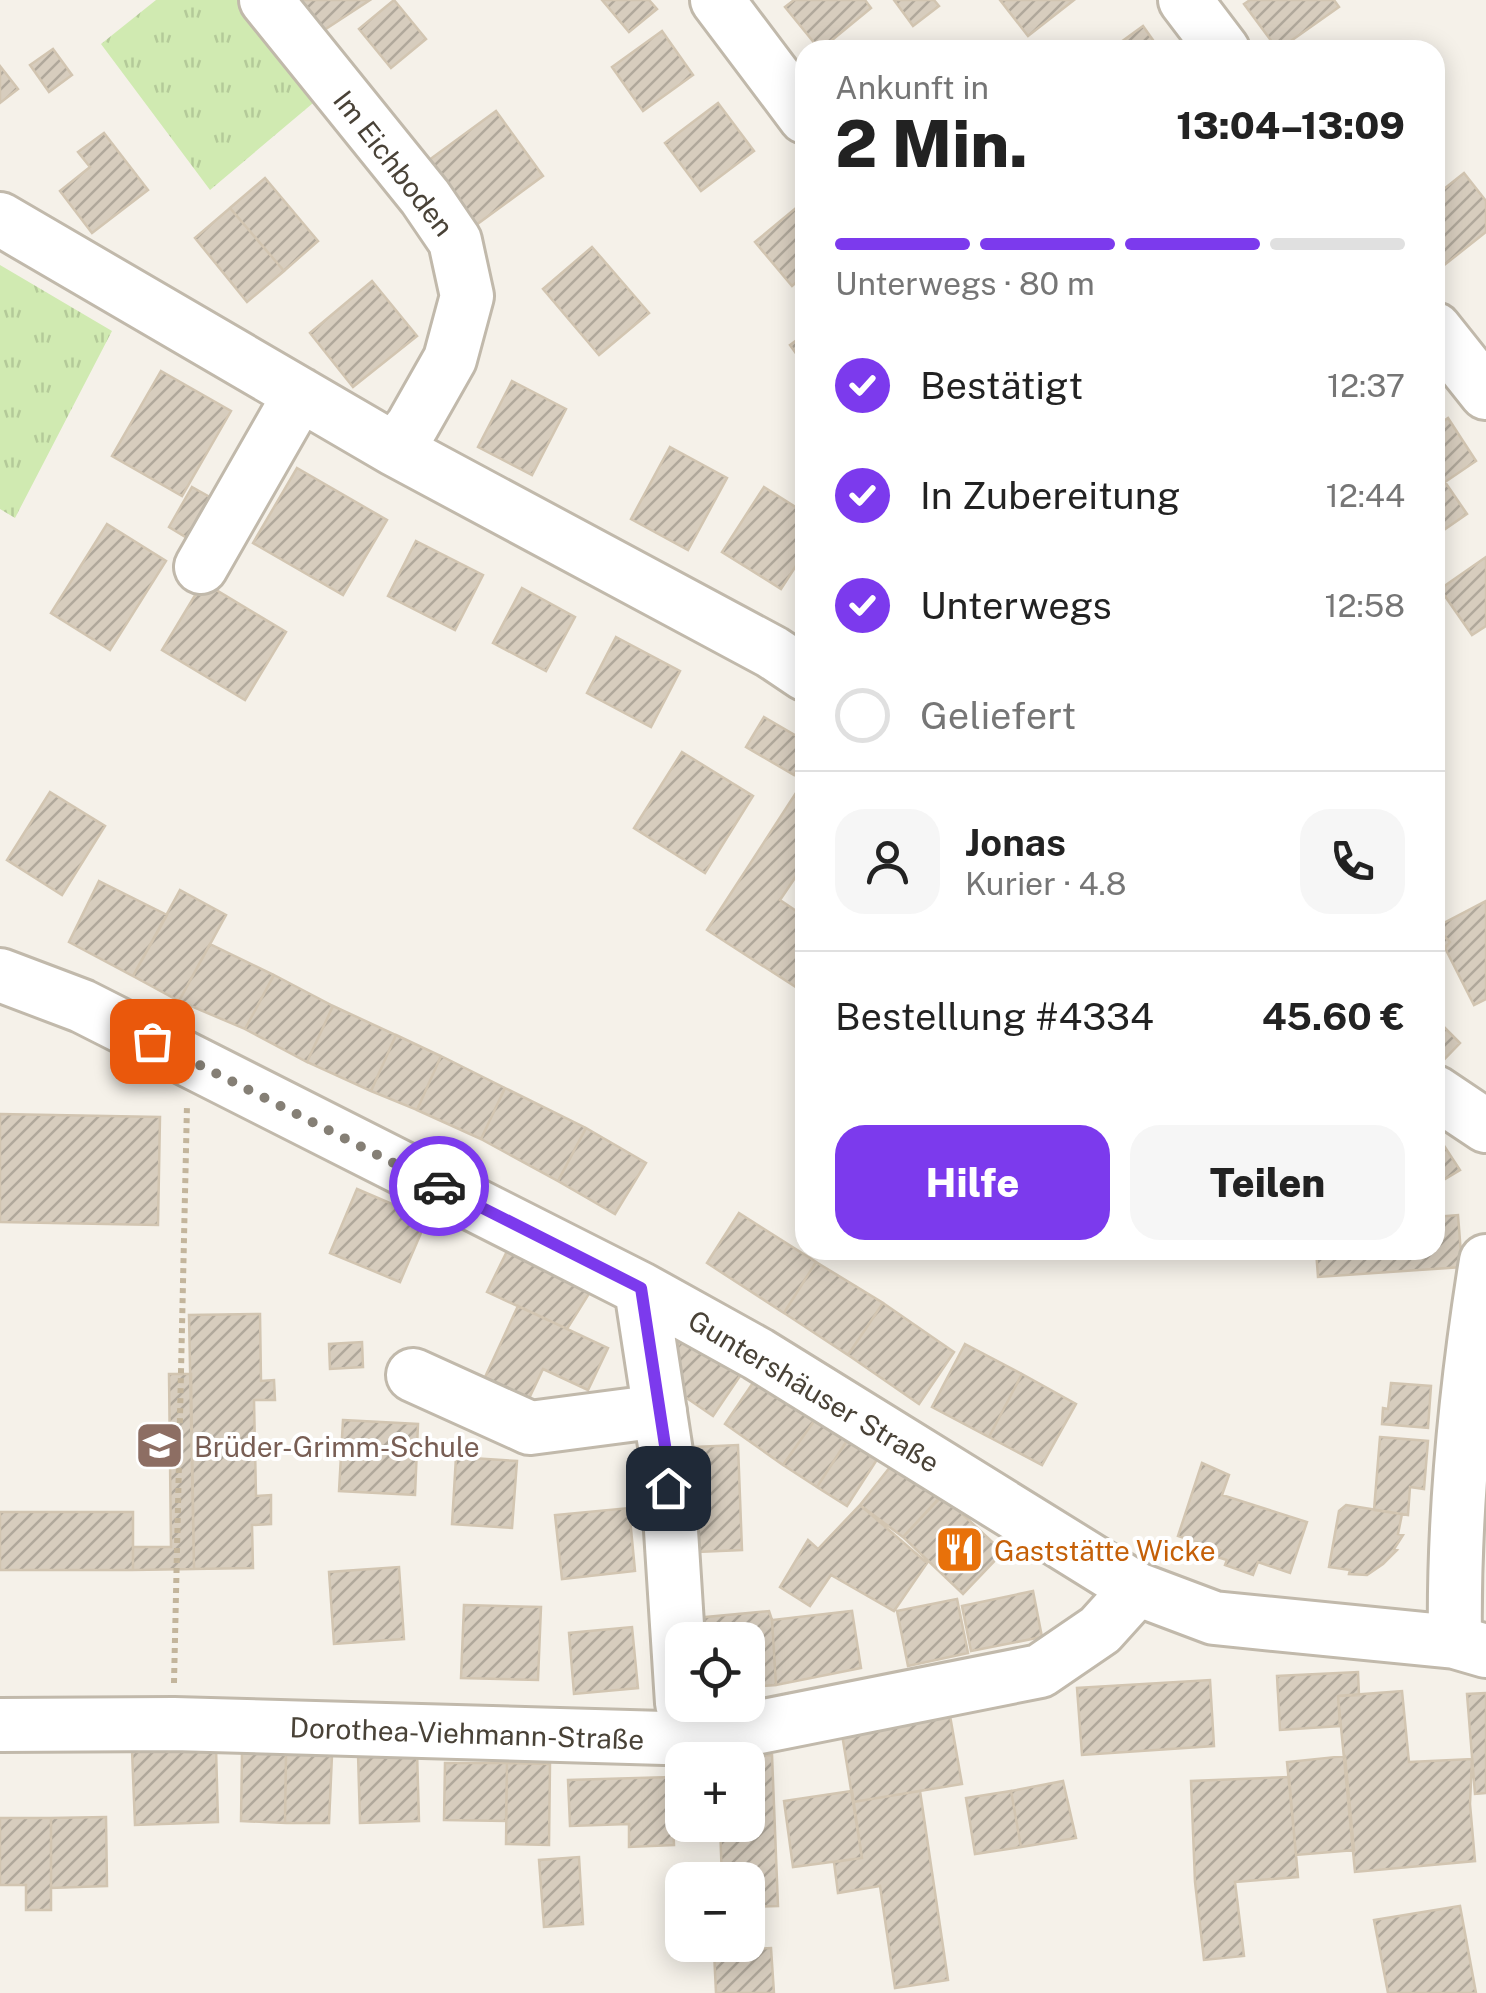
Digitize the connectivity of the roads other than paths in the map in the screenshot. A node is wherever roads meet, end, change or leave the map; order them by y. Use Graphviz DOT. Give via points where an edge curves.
graph roads {
  1 [pos="266,0"];
  2 [pos="716,0"];
  3 [pos="1186,0"];
  4 [pos="1216,40"];
  5 [pos="795,104"];
  6 [pos="0,219"];
  7 [pos="1445,341"];
  8 [pos="300,394"];
  9 [pos="1486,394"];
  10 [pos="394,449"];
  11 [pos="200,567"];
  12 [pos="795,667"];
  13 [pos="0,975"];
  14 [pos="1445,1099"];
  15 [pos="1486,1126"];
  16 [pos="1486,1261"];
  17 [pos="641,1288"];
  18 [pos="413,1375"];
  19 [pos="660,1410"];
  20 [pos="1137,1589"];
  21 [pos="677,1622"];
  22 [pos="1470,1646"];
  23 [pos="665,1716"];
  24 [pos="687,1722"];
  25 [pos="0,1726"];
  1 -- 10 [label="street, Im Eichboden" via="456,240 467,296 450,359"];
  2 -- 5 [label="street"];
  3 -- 4 [label="street"];
  6 -- 8 [label="street"];
  7 -- 9 [label="street"];
  8 -- 10 [label="street"];
  8 -- 11 [label="street"];
  10 -- 12 [label="street"];
  13 -- 17 [label="street, Guntershäuser Straße" via="82,1006"];
  14 -- 15 [label="street"];
  16 -- 22 [label="street" via="1456,1524"];
  17 -- 19 [label="street"];
  17 -- 20 [label="street, Guntershäuser Straße"];
  18 -- 19 [label="street" via="530,1428"];
  19 -- 21 [label="street"];
  20 -- 22 [label="street, Guntershäuser Straße" via="1214,1618"];
  20 -- 24 [label="street, Dorothea-Viehmann-Straße" via="1100,1630 1040,1671 699,1739"];
  23 -- 25 [label="street, Dorothea-Viehmann-Straße"];
}
